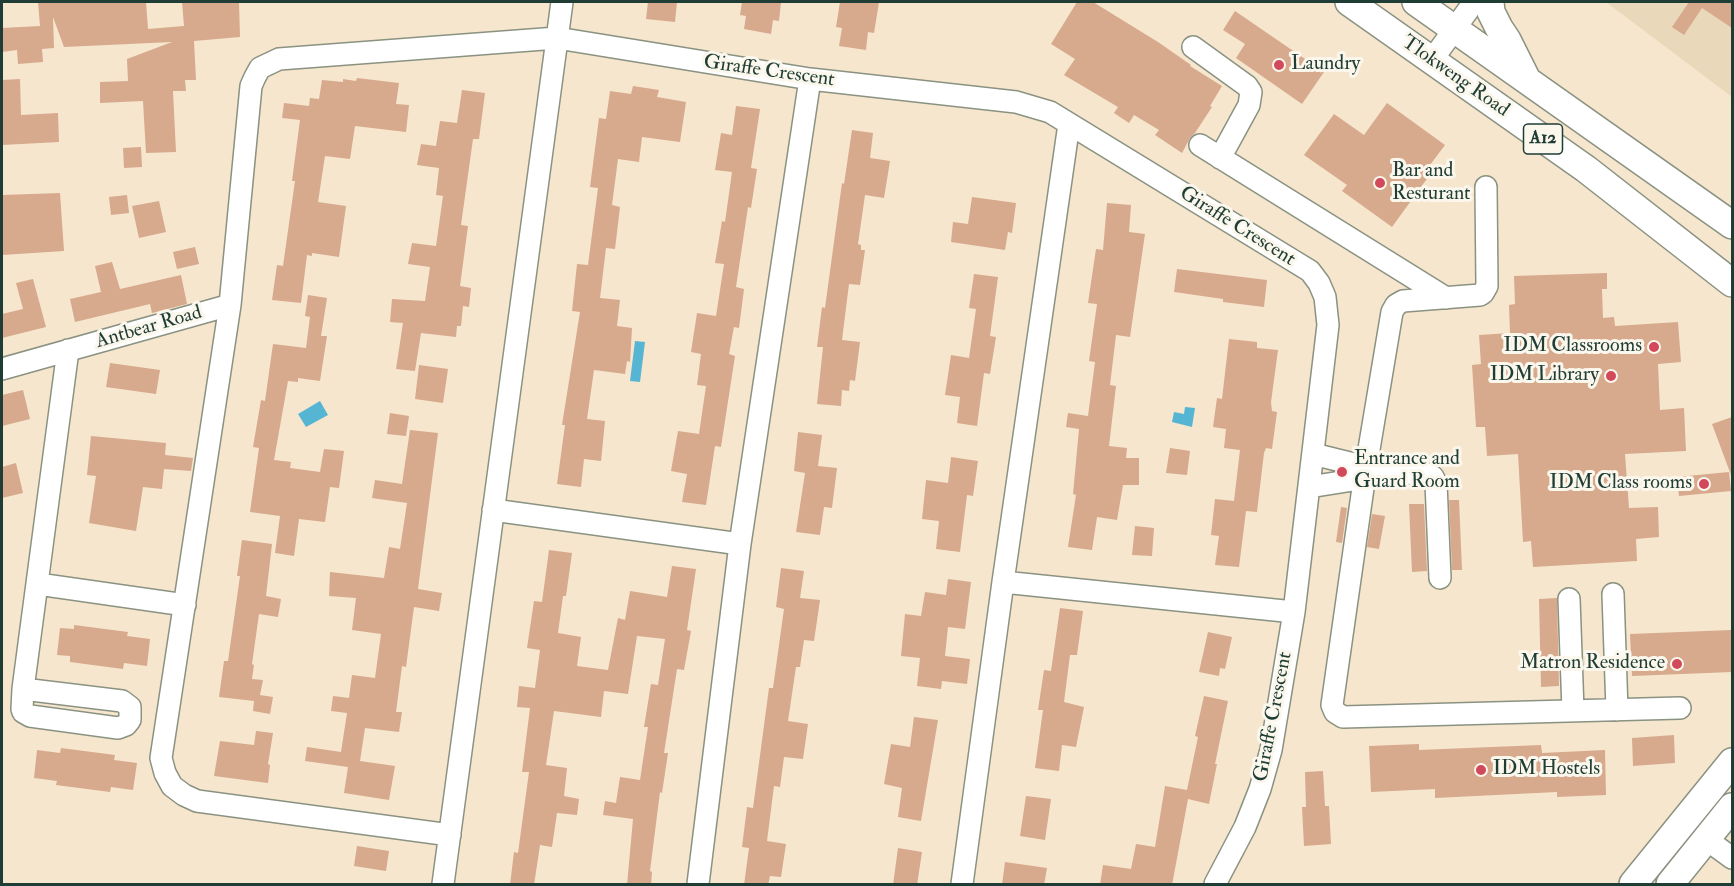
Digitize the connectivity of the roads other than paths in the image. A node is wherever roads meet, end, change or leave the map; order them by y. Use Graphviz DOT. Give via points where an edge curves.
graph roads {
  1 [pos="562,2"];
  2 [pos="1349,2"];
  3 [pos="1416,2"];
  4 [pos="1473,2"];
  5 [pos="1490,2"];
  6 [pos="1454,29"];
  7 [pos="556,38"];
  8 [pos="1193,47"];
  9 [pos="1432,60"];
  10 [pos="810,79"];
  11 [pos="1527,80"];
  12 [pos="1069,124"];
  13 [pos="1200,145"];
  14 [pos="1220,158"];
  15 [pos="1486,187"];
  16 [pos="1732,225"];
  17 [pos="1732,283"];
  18 [pos="1446,298"];
  19 [pos="230,305"];
  20 [pos="68,350"];
  21 [pos="2,369"];
  22 [pos="1313,454"];
  23 [pos="1366,472"];
  24 [pos="1309,488"];
  25 [pos="493,510"];
  26 [pos="740,544"];
  27 [pos="1440,578"];
  28 [pos="1003,582"];
  29 [pos="38,584"];
  30 [pos="1613,594"];
  31 [pos="1569,599"];
  32 [pos="185,605"];
  33 [pos="1294,612"];
  34 [pos="23,688"];
  35 [pos="1680,708"];
  36 [pos="1617,710"];
  37 [pos="1573,711"];
  38 [pos="1732,762"];
  39 [pos="1732,807"];
  40 [pos="450,835"];
  41 [pos="1706,839"];
  42 [pos="1732,858"];
  43 [pos="443,885"];
  44 [pos="698,885"];
  45 [pos="962,885"];
  46 [pos="1215,885"];
  47 [pos="1633,885"];
  48 [pos="1670,885"];
  1 -- 7 [label="street"];
  2 -- 9 [label="main road, Tlokweng Road / A12"];
  3 -- 6 [label="main road, Tlokweng Road / A12"];
  4 -- 6 [label="street"];
  5 -- 11 [label="main road" via="1491,12"];
  6 -- 9 [label="street"];
  6 -- 11 [label="main road, Tlokweng Road / A12"];
  7 -- 10 [label="street, Giraffe Crescent"];
  7 -- 19 [label="street, Giraffe Crescent" via="279,59 260,68 251,86"];
  7 -- 25 [label="street"];
  8 -- 14 [label="street" via="1251,92 1249,105"];
  9 -- 17 [label="main road, Tlokweng Road / A12" via="1586,169"];
  10 -- 12 [label="street, Giraffe Crescent" via="1016,102 1050,112"];
  10 -- 26 [label="street"];
  11 -- 16 [label="main road, Tlokweng Road / A12"];
  12 -- 22 [label="street, Giraffe Crescent" via="1310,272 1319,283 1328,324"];
  12 -- 28 [label="street"];
  13 -- 14 [label="street"];
  14 -- 18 [label="street"];
  15 -- 18 [label="street" via="1487,286 1480,295"];
  18 -- 23 [label="street" via="1403,301 1392,312"];
  19 -- 20 [label="street, Antbear Road"];
  19 -- 32 [label="street, Giraffe Crescent"];
  20 -- 21 [label="street, Antbear Road"];
  20 -- 29 [label="street"];
  22 -- 23 [label="street"];
  22 -- 24 [label="street, Giraffe Crescent"];
  23 -- 24 [label="street"];
  23 -- 27 [label="street" via="1433,477"];
  23 -- 37 [label="street" via="1332,705 1335,712 1343,717"];
  24 -- 33 [label="street, Giraffe Crescent"];
  25 -- 26 [label="street"];
  25 -- 40 [label="street"];
  26 -- 44 [label="street"];
  28 -- 33 [label="street"];
  28 -- 45 [label="street"];
  29 -- 32 [label="street"];
  29 -- 34 [label="street"];
  30 -- 36 [label="street"];
  31 -- 37 [label="street"];
  32 -- 40 [label="street, Giraffe Crescent" via="161,758 172,786 197,801"];
  33 -- 46 [label="street, Giraffe Crescent" via="1271,750 1260,789"];
  35 -- 36 [label="street"];
  36 -- 37 [label="street"];
  38 -- 47 [label="main road"];
  39 -- 41 [label="main road"];
  40 -- 43 [label="street"];
  41 -- 42 [label="street"];
  41 -- 48 [label="main road"];
}
